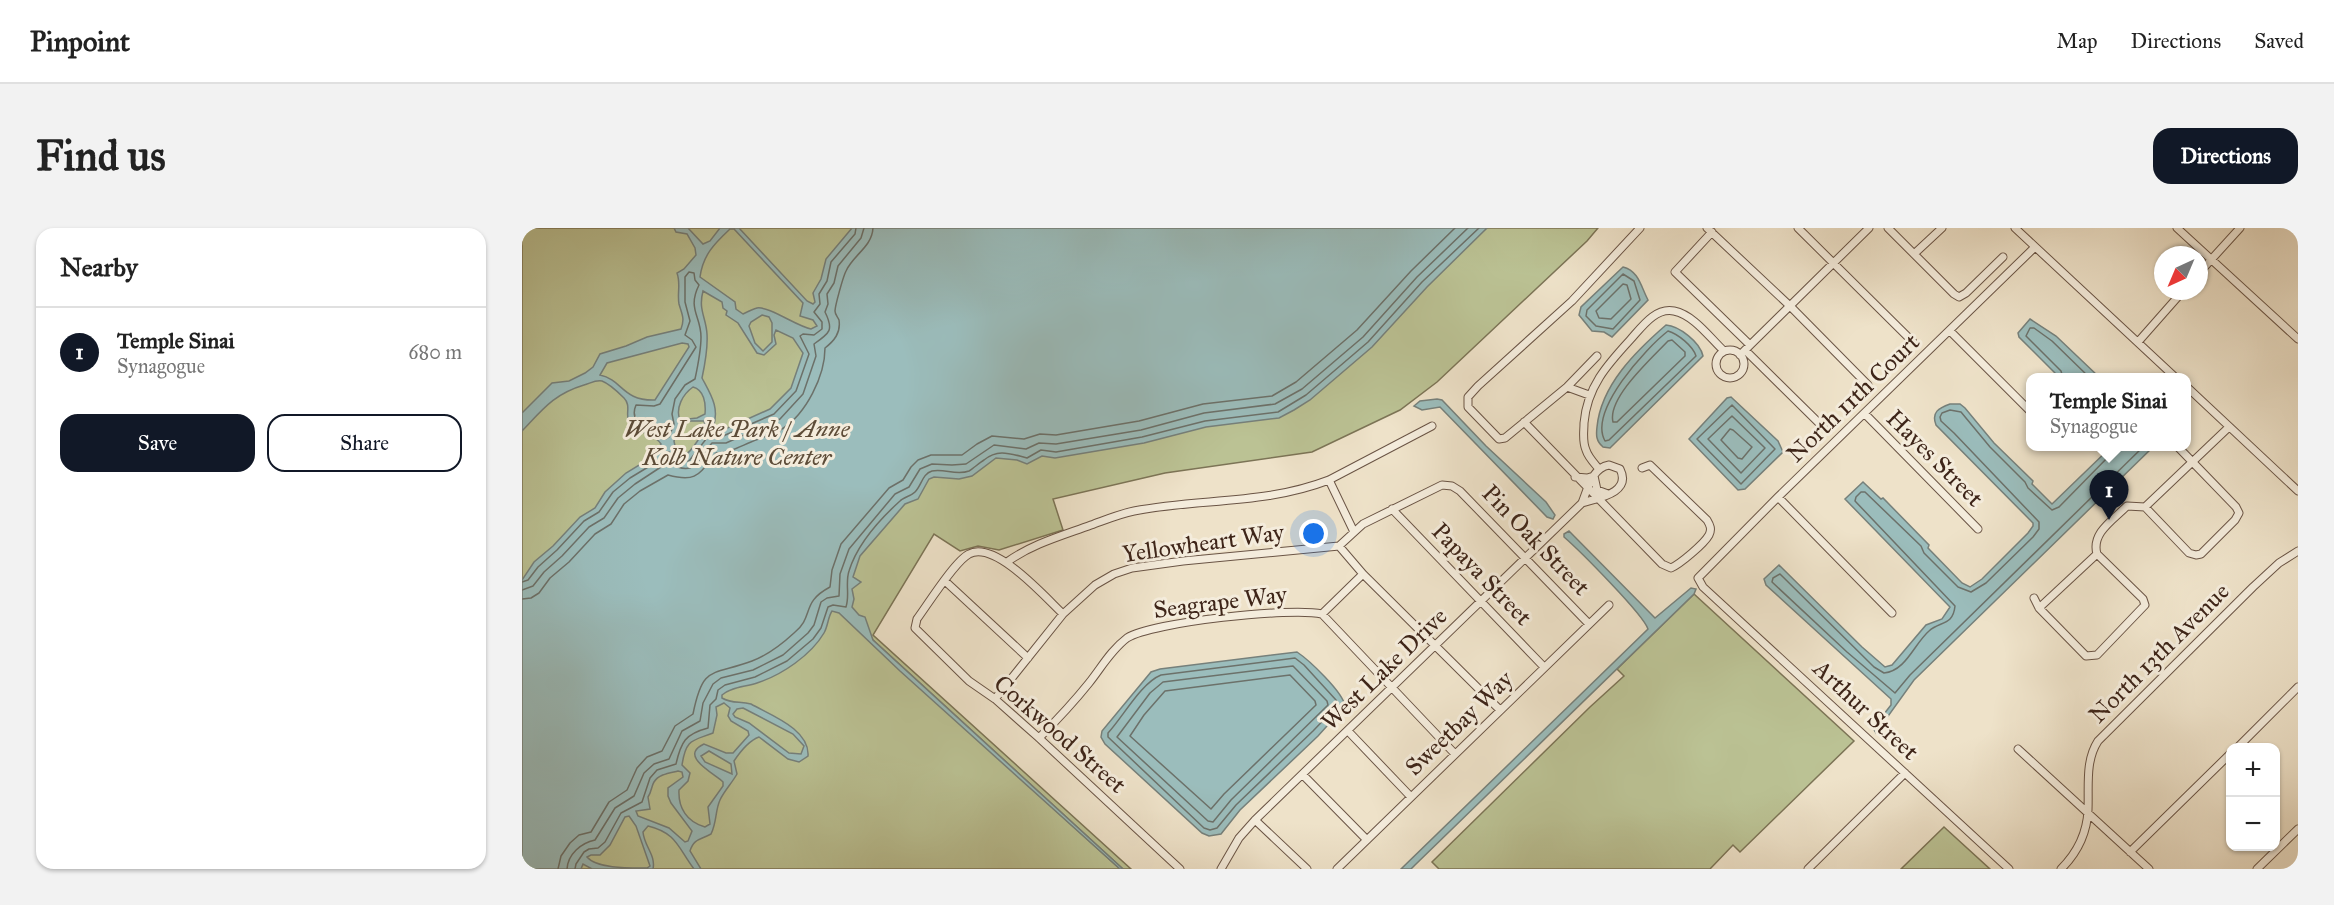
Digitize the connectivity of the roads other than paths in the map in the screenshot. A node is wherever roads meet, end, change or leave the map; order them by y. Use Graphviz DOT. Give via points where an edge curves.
graph roads {
  1 [pos="1640,228"];
  2 [pos="1798,228"];
  3 [pos="1869,228"];
  4 [pos="1888,228"];
  5 [pos="1942,228"];
  6 [pos="2015,228"];
  7 [pos="2176,228"];
  8 [pos="2240,228"];
  9 [pos="1710,230"];
  10 [pos="2035,247"];
  11 [pos="1914,254"];
  12 [pos="2003,257"];
  13 [pos="2211,259"];
  14 [pos="1834,262"];
  15 [pos="2208,262"];
  16 [pos="2175,300"];
  17 [pos="1790,306"];
  18 [pos="1950,331"];
  19 [pos="2298,339"];
  20 [pos="1913,342"];
  21 [pos="2138,342"];
  22 [pos="1745,350"];
  23 [pos="1724,351"];
  24 [pos="1597,356"];
  25 [pos="2171,373"];
  26 [pos="1868,385"];
  27 [pos="1567,387"];
  28 [pos="2191,391"];
  29 [pos="1589,395"];
  30 [pos="2026,407"];
  31 [pos="1864,414"];
  32 [pos="1524,422"];
  33 [pos="1432,426"];
  34 [pos="2229,426"];
  35 [pos="1824,428"];
  36 [pos="2181,451"];
  37 [pos="2191,461"];
  38 [pos="1642,468"];
  39 [pos="1599,469"];
  40 [pos="1594,476"];
  41 [pos="1575,477"];
  42 [pos="1329,480"];
  43 [pos="1588,489"];
  44 [pos="2298,491"];
  45 [pos="1610,493"];
  46 [pos="1778,497"];
  47 [pos="1596,498"];
  48 [pos="1582,503"];
  49 [pos="2145,507"];
  50 [pos="1392,509"];
  51 [pos="1611,513"];
  52 [pos="1978,529"];
  53 [pos="1354,532"];
  54 [pos="1339,546"];
  55 [pos="2298,551"];
  56 [pos="2097,554"];
  57 [pos="1526,557"];
  58 [pos="1007,562"];
  59 [pos="1363,574"];
  60 [pos="1698,578"];
  61 [pos="945,581"];
  62 [pos="2034,598"];
  63 [pos="1481,601"];
  64 [pos="1609,605"];
  65 [pos="2038,608"];
  66 [pos="1892,613"];
  67 [pos="1063,614"];
  68 [pos="1322,614"];
  69 [pos="1589,624"];
  70 [pos="1436,645"];
  71 [pos="1028,658"];
  72 [pos="1544,667"];
  73 [pos="2298,687"];
  74 [pos="1392,689"];
  75 [pos="995,699"];
  76 [pos="1500,710"];
  77 [pos="1348,732"];
  78 [pos="1039,738"];
  79 [pos="2241,743"];
  80 [pos="2018,749"];
  81 [pos="1455,754"];
  82 [pos="2226,758"];
  83 [pos="1905,773"];
  84 [pos="1303,775"];
  85 [pos="1411,797"];
  86 [pos="2088,813"];
  87 [pos="1256,820"];
  88 [pos="2298,829"];
  89 [pos="1367,840"];
  90 [pos="2130,852"];
  91 [pos="1180,869"];
  92 [pos="1221,869"];
  93 [pos="1307,869"];
  94 [pos="1337,869"];
  95 [pos="1808,869"];
  96 [pos="2009,869"];
  97 [pos="2061,869"];
  98 [pos="2149,869"];
  99 [pos="2257,869"];
  1 -- 32 [label="street" via="1572,301 1468,397 1468,407 1499,439"];
  2 -- 14 [label="street"];
  3 -- 14 [label="street"];
  4 -- 11 [label="street"];
  5 -- 11 [label="street"];
  6 -- 10 [label="street"];
  7 -- 13 [label="street"];
  8 -- 13 [label="street"];
  9 -- 17 [label="street"];
  9 -- 22 [label="street" via="1675,273"];
  10 -- 18 [label="street, North 11th Court"];
  10 -- 21 [label="street"];
  11 -- 12 [label="street" via="1959,297"];
  13 -- 15 [label="street"];
  13 -- 19 [label="street"];
  14 -- 17 [label="street"];
  14 -- 20 [label="street"];
  16 -- 21 [label="street"];
  17 -- 22 [label="street"];
  17 -- 26 [label="street"];
  18 -- 30 [label="street"];
  18 -- 31 [label="street, North 11th Court"];
  21 -- 25 [label="street"];
  22 -- 23 [label="street"];
  22 -- 23 [label="street" via="1743,370 1730,378 1720,374 1716,366 1717,357"];
  22 -- 35 [label="street"];
  23 -- 29 [label="street" via="1687,317 1674,311 1660,312 1647,320 1616,355"];
  24 -- 27 [label="street"];
  27 -- 29 [label="street"];
  27 -- 32 [label="street"];
  28 -- 34 [label="street"];
  29 -- 39 [label="street" via="1584,447"];
  31 -- 46 [label="street, North 11th Court"];
  31 -- 52 [label="street, Hayes Street"];
  32 -- 41 [label="street"];
  33 -- 42 [label="street"];
  34 -- 37 [label="street"];
  34 -- 44 [label="street"];
  36 -- 37 [label="street"];
  37 -- 49 [label="street"];
  37 -- 49 [label="street" via="2239,513 2201,554 2189,553"];
  38 -- 51 [label="street" via="1650,465 1707,520 1709,536 1671,568 1662,564"];
  39 -- 40 [label="street, West Lake Drive"];
  39 -- 45 [label="street" via="1609,465 1623,474 1622,484"];
  40 -- 41 [label="street"];
  40 -- 43 [label="street, West Lake Drive"];
  40 -- 45 [label="street" via="1597,490"];
  41 -- 43 [label="street"];
  42 -- 53 [label="street"];
  42 -- 58 [label="street" via="1283,495 1134,511 1048,540"];
  43 -- 47 [label="street"];
  43 -- 48 [label="street, West Lake Drive"];
  45 -- 47 [label="street, West Lake Drive"];
  45 -- 51 [label="street"];
  46 -- 60 [label="street, North 11th Court"];
  46 -- 66 [label="street"];
  47 -- 48 [label="street, West Lake Drive"];
  47 -- 51 [label="street"];
  48 -- 57 [label="street, West Lake Drive"];
  49 -- 56 [label="street" via="2127,506 2097,535"];
  50 -- 53 [label="street"];
  50 -- 57 [label="street, Pin Oak Street" via="1442,485 1452,486"];
  50 -- 63 [label="street, Papaya Street"];
  53 -- 54 [label="street"];
  54 -- 59 [label="street"];
  54 -- 67 [label="street, Yellowheart Way" via="1132,568 1095,585"];
  55 -- 86 [label="street, North 13th Avenue" via="2253,587 2098,741 2091,751"];
  56 -- 65 [label="street"];
  56 -- 65 [label="street" via="2145,605 2097,656 2086,656"];
  57 -- 63 [label="street, West Lake Drive"];
  57 -- 69 [label="street, Pin Oak Street"];
  58 -- 61 [label="street" via="994,554 970,553"];
  58 -- 67 [label="street"];
  59 -- 68 [label="street, Seagrape Way"];
  59 -- 70 [label="street"];
  60 -- 83 [label="street, Arthur Street" via="1703,587"];
  61 -- 71 [label="street"];
  61 -- 75 [label="street, Corkwood Street" via="917,619 915,628 969,681"];
  62 -- 65 [label="street"];
  63 -- 70 [label="street, West Lake Drive"];
  63 -- 72 [label="street, Papaya Street"];
  64 -- 69 [label="street, Sweetbay Way"];
  67 -- 71 [label="street, Yellowheart Way"];
  68 -- 74 [label="street"];
  68 -- 78 [label="street, Seagrape Way" via="1294,611 1150,628 1128,638 1111,653"];
  69 -- 72 [label="street, Sweetbay Way"];
  70 -- 74 [label="street, West Lake Drive"];
  70 -- 76 [label="street"];
  71 -- 75 [label="street, Yellowheart Way"];
  72 -- 76 [label="street, Sweetbay Way"];
  73 -- 79 [label="street"];
  74 -- 77 [label="street, West Lake Drive"];
  74 -- 81 [label="street"];
  75 -- 78 [label="street, Corkwood Street"];
  76 -- 81 [label="street, Sweetbay Way"];
  77 -- 84 [label="street, West Lake Drive"];
  77 -- 85 [label="street"];
  78 -- 91 [label="street, Corkwood Street"];
  80 -- 86 [label="street"];
  81 -- 85 [label="street, Sweetbay Way"];
  82 -- 90 [label="street"];
  83 -- 95 [label="street"];
  83 -- 96 [label="street, Arthur Street"];
  84 -- 87 [label="street, West Lake Drive"];
  84 -- 89 [label="street"];
  85 -- 89 [label="street, Sweetbay Way"];
  86 -- 90 [label="street"];
  86 -- 97 [label="street, North 13th Avenue" via="2076,851"];
  87 -- 92 [label="street, West Lake Drive" via="1239,838"];
  87 -- 93 [label="street"];
  88 -- 99 [label="street"];
  89 -- 94 [label="street, Sweetbay Way"];
  90 -- 98 [label="street"];
}
